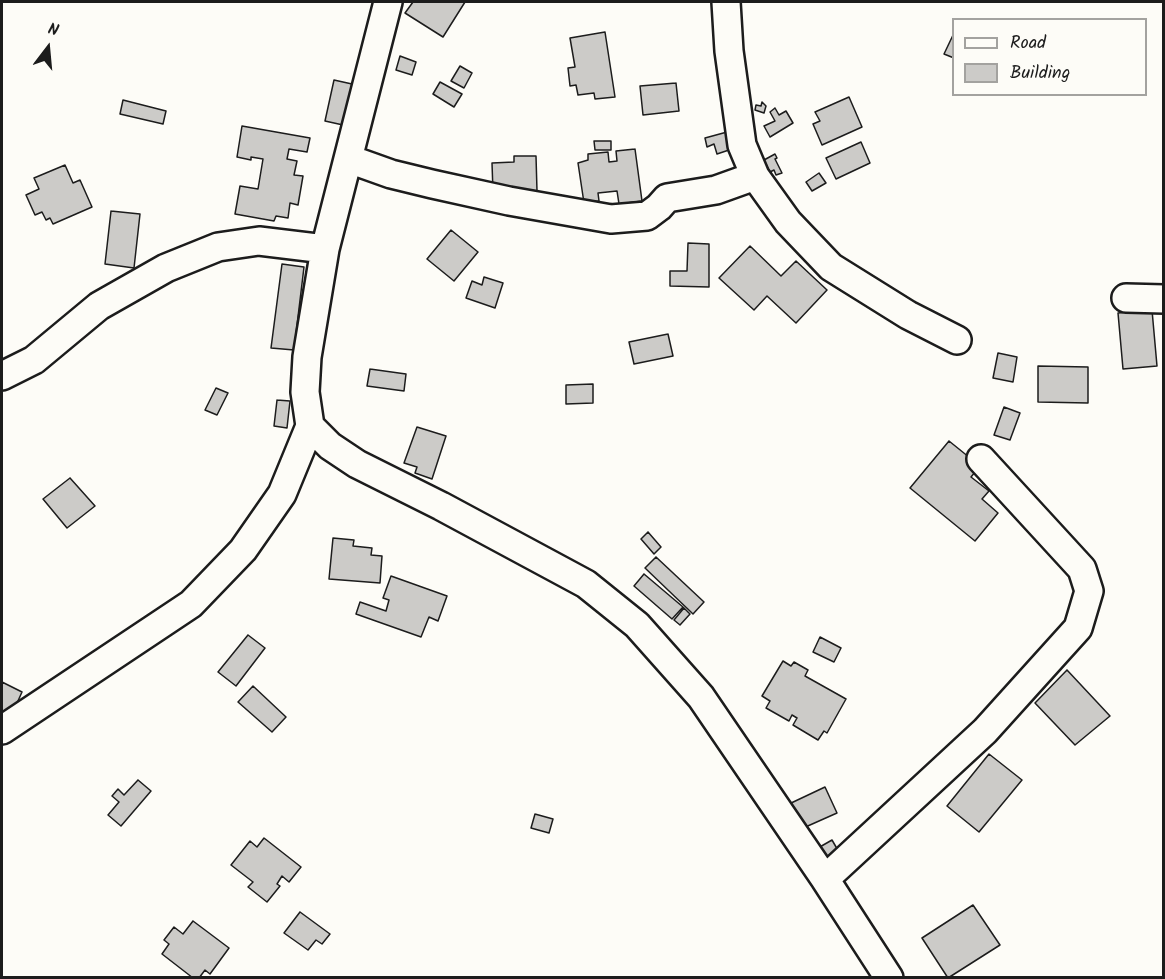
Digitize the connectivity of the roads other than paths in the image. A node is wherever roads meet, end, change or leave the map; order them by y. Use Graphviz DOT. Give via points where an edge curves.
graph roads {
  1 [pos="388,2"];
  2 [pos="726,2"];
  3 [pos="349,159"];
  4 [pos="755,176"];
  5 [pos="325,249"];
  6 [pos="1126,298"];
  7 [pos="1164,299"];
  8 [pos="957,340"];
  9 [pos="2,376"];
  10 [pos="310,426"];
  11 [pos="981,459"];
  12 [pos="2,729"];
  13 [pos="825,879"];
  14 [pos="889,978"];
  1 -- 3 [label="street"];
  2 -- 4 [label="street" via="742,145"];
  3 -- 4 [label="street" via="432,184 611,219 647,216 667,198 716,190"];
  3 -- 5 [label="street"];
  4 -- 8 [label="street" via="788,222 831,267"];
  5 -- 9 [label="street" via="259,241 218,247 166,268 99,306 34,360"];
  5 -- 10 [label="street" via="307,357 305,392"];
  6 -- 7 [label="street"];
  10 -- 12 [label="street" via="282,494 243,550 191,604"];
  10 -- 13 [label="street" via="357,464 586,584 637,625 701,697"];
  11 -- 13 [label="street" via="1082,569 1089,591 1078,628 985,731"];
  13 -- 14 [label="street"];
}
